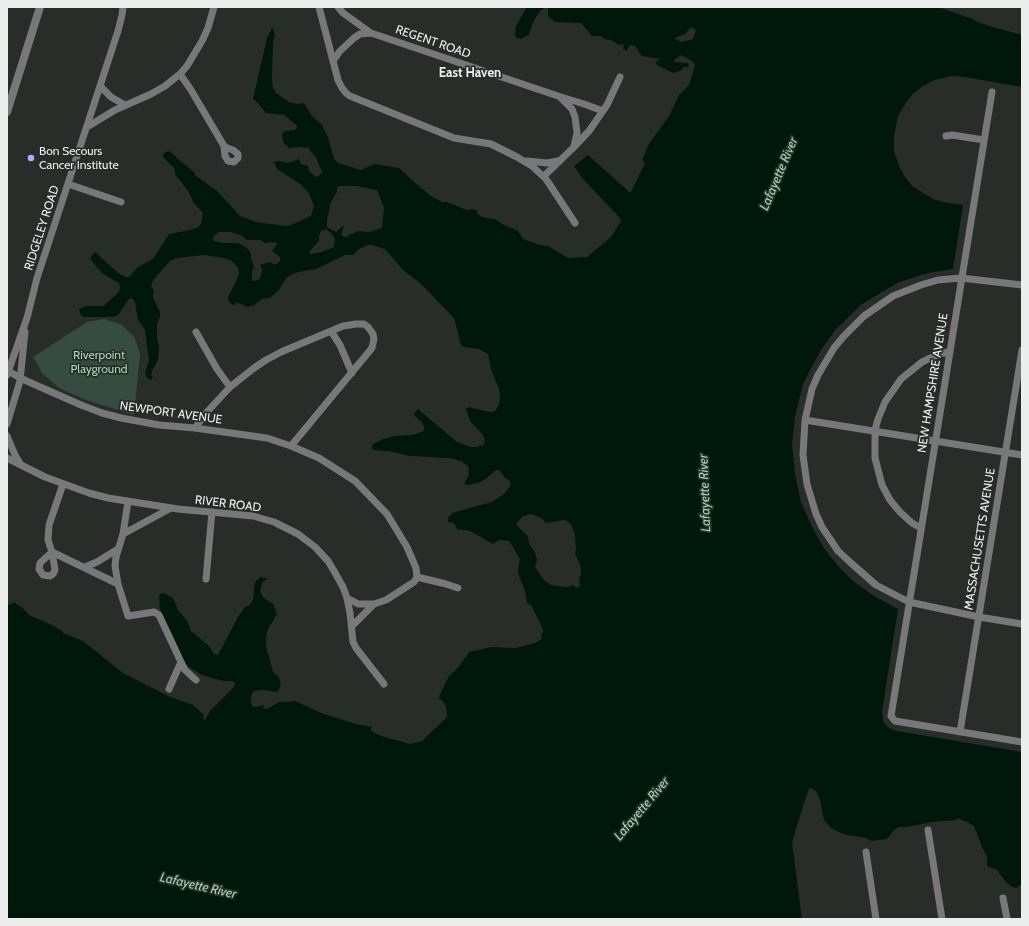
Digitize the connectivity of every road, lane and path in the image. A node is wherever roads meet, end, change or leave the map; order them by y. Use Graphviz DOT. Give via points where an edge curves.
graph roads {
  1 [pos="40,7"];
  2 [pos="123,7"];
  3 [pos="214,7"];
  4 [pos="319,7"];
  5 [pos="338,7"];
  6 [pos="371,33"];
  7 [pos="333,61"];
  8 [pos="180,74"];
  9 [pos="620,77"];
  10 [pos="100,86"];
  11 [pos="992,92"];
  12 [pos="561,97"];
  13 [pos="125,105"];
  14 [pos="603,111"];
  15 [pos="7,112"];
  16 [pos="87,127"];
  17 [pos="946,136"];
  18 [pos="984,140"];
  19 [pos="224,146"];
  20 [pos="573,148"];
  21 [pos="560,160"];
  22 [pos="525,161"];
  23 [pos="544,176"];
  24 [pos="68,184"];
  25 [pos="121,202"];
  26 [pos="575,223"];
  27 [pos="961,278"];
  28 [pos="1022,285"];
  29 [pos="27,318"];
  30 [pos="331,331"];
  31 [pos="196,332"];
  32 [pos="1022,350"];
  33 [pos="949,352"];
  34 [pos="8,372"];
  35 [pos="352,373"];
  36 [pos="20,378"];
  37 [pos="230,387"];
  38 [pos="805,420"];
  39 [pos="7,424"];
  40 [pos="195,428"];
  41 [pos="875,430"];
  42 [pos="7,436"];
  43 [pos="935,440"];
  44 [pos="291,446"];
  45 [pos="1005,452"];
  46 [pos="1022,455"];
  47 [pos="7,458"];
  48 [pos="21,465"];
  49 [pos="63,484"];
  50 [pos="128,501"];
  51 [pos="171,508"];
  52 [pos="212,512"];
  53 [pos="921,528"];
  54 [pos="123,534"];
  55 [pos="118,549"];
  56 [pos="85,567"];
  57 [pos="417,577"];
  58 [pos="206,579"];
  59 [pos="118,584"];
  60 [pos="458,588"];
  61 [pos="347,598"];
  62 [pos="908,602"];
  63 [pos="374,604"];
  64 [pos="979,617"];
  65 [pos="1022,624"];
  66 [pos="352,626"];
  67 [pos="181,662"];
  68 [pos="196,680"];
  69 [pos="384,684"];
  70 [pos="169,689"];
  71 [pos="960,732"];
  72 [pos="1022,742"];
  73 [pos="928,830"];
  74 [pos="866,852"];
  75 [pos="1003,898"];
  76 [pos="876,919"];
  77 [pos="942,919"];
  78 [pos="1006,919"];
  1 -- 15 [label="street"];
  2 -- 10 [label="street, RIDGELEY ROAD"];
  3 -- 8 [label="street" via="202,41"];
  4 -- 7 [label="street"];
  5 -- 6 [label="street, REGENT ROAD"];
  6 -- 7 [label="street" via="360,34 354,38 340,50"];
  6 -- 12 [label="street, REGENT ROAD"];
  7 -- 22 [label="street" via="339,84 350,96 454,138 491,144"];
  8 -- 13 [label="street" via="169,84"];
  8 -- 19 [label="street"];
  9 -- 14 [label="street"];
  10 -- 13 [label="street" via="111,97"];
  10 -- 16 [label="street, RIDGELEY ROAD"];
  11 -- 18 [label="street, NEW HAMPSHIRE AVENUE"];
  12 -- 14 [label="street, REGENT ROAD"];
  12 -- 20 [label="street" via="572,109 575,117 577,133"];
  13 -- 16 [label="street"];
  14 -- 20 [label="street"];
  16 -- 24 [label="street, RIDGELEY ROAD"];
  17 -- 18 [label="street"];
  18 -- 27 [label="street, NEW HAMPSHIRE AVENUE"];
  20 -- 21 [label="street"];
  21 -- 22 [label="street" via="547,163"];
  21 -- 23 [label="street"];
  22 -- 23 [label="street"];
  23 -- 26 [label="street"];
  24 -- 25 [label="street"];
  24 -- 29 [label="street, RIDGELEY ROAD" via="37,278"];
  27 -- 28 [label="street"];
  27 -- 33 [label="street, NEW HAMPSHIRE AVENUE"];
  27 -- 38 [label="street" via="938,280 907,290 864,316 844,336 826,361 812,389"];
  29 -- 34 [label="street, RIDGELEY ROAD"];
  29 -- 36 [label="street, RIDGELEY ROAD"];
  30 -- 35 [label="street"];
  30 -- 35 [label="street" via="349,324 364,324 373,334 372,348"];
  30 -- 37 [label="street" via="266,360"];
  31 -- 37 [label="street"];
  32 -- 45 [label="street, MASSACHUSETTS AVENUE"];
  33 -- 41 [label="street" via="922,362 900,379 884,402"];
  33 -- 43 [label="street, NEW HAMPSHIRE AVENUE"];
  34 -- 36 [label="street, NEWPORT AVENUE"];
  35 -- 44 [label="street"];
  36 -- 39 [label="street, RIDGELEY ROAD"];
  36 -- 40 [label="street, NEWPORT AVENUE" via="102,413 159,425"];
  37 -- 40 [label="street"];
  38 -- 41 [label="street"];
  38 -- 62 [label="street" via="804,470 811,501 822,527 838,551 864,576 882,589"];
  40 -- 44 [label="street, NEWPORT AVENUE" via="252,435"];
  41 -- 43 [label="street"];
  41 -- 53 [label="street" via="875,458 882,485 900,512"];
  42 -- 48 [label="street"];
  43 -- 45 [label="street"];
  43 -- 53 [label="street, NEW HAMPSHIRE AVENUE"];
  44 -- 57 [label="street, NEWPORT AVENUE" via="326,462 366,492 387,514 407,547"];
  45 -- 46 [label="street"];
  45 -- 64 [label="street, MASSACHUSETTS AVENUE"];
  47 -- 48 [label="street, RIVER ROAD"];
  48 -- 49 [label="street, RIVER ROAD"];
  49 -- 50 [label="street, RIVER ROAD" via="108,498"];
  49 -- 56 [label="street" via="49,525 48,540 52,552"];
  50 -- 51 [label="street, RIVER ROAD"];
  50 -- 54 [label="street"];
  51 -- 52 [label="street, RIVER ROAD"];
  51 -- 54 [label="street"];
  52 -- 58 [label="street"];
  52 -- 61 [label="street, RIVER ROAD" via="263,518 298,534 328,561"];
  53 -- 62 [label="street, NEW HAMPSHIRE AVENUE"];
  54 -- 55 [label="street"];
  55 -- 56 [label="street"];
  55 -- 59 [label="street" via="115,566"];
  56 -- 59 [label="street"];
  57 -- 60 [label="street"];
  57 -- 63 [label="street" via="414,582 386,600"];
  59 -- 67 [label="street" via="128,616 154,612 159,615"];
  61 -- 63 [label="street" via="358,604"];
  61 -- 66 [label="street, RIVER ROAD"];
  62 -- 64 [label="street"];
  62 -- 71 [label="street, NEW HAMPSHIRE AVENUE" via="891,713 893,720"];
  63 -- 66 [label="street"];
  64 -- 65 [label="street"];
  64 -- 71 [label="street, MASSACHUSETTS AVENUE"];
  66 -- 69 [label="street, RIVER ROAD" via="356,648"];
  67 -- 68 [label="street"];
  67 -- 70 [label="street"];
  71 -- 72 [label="street"];
  73 -- 77 [label="street"];
  74 -- 76 [label="street"];
  75 -- 78 [label="street"];
}
